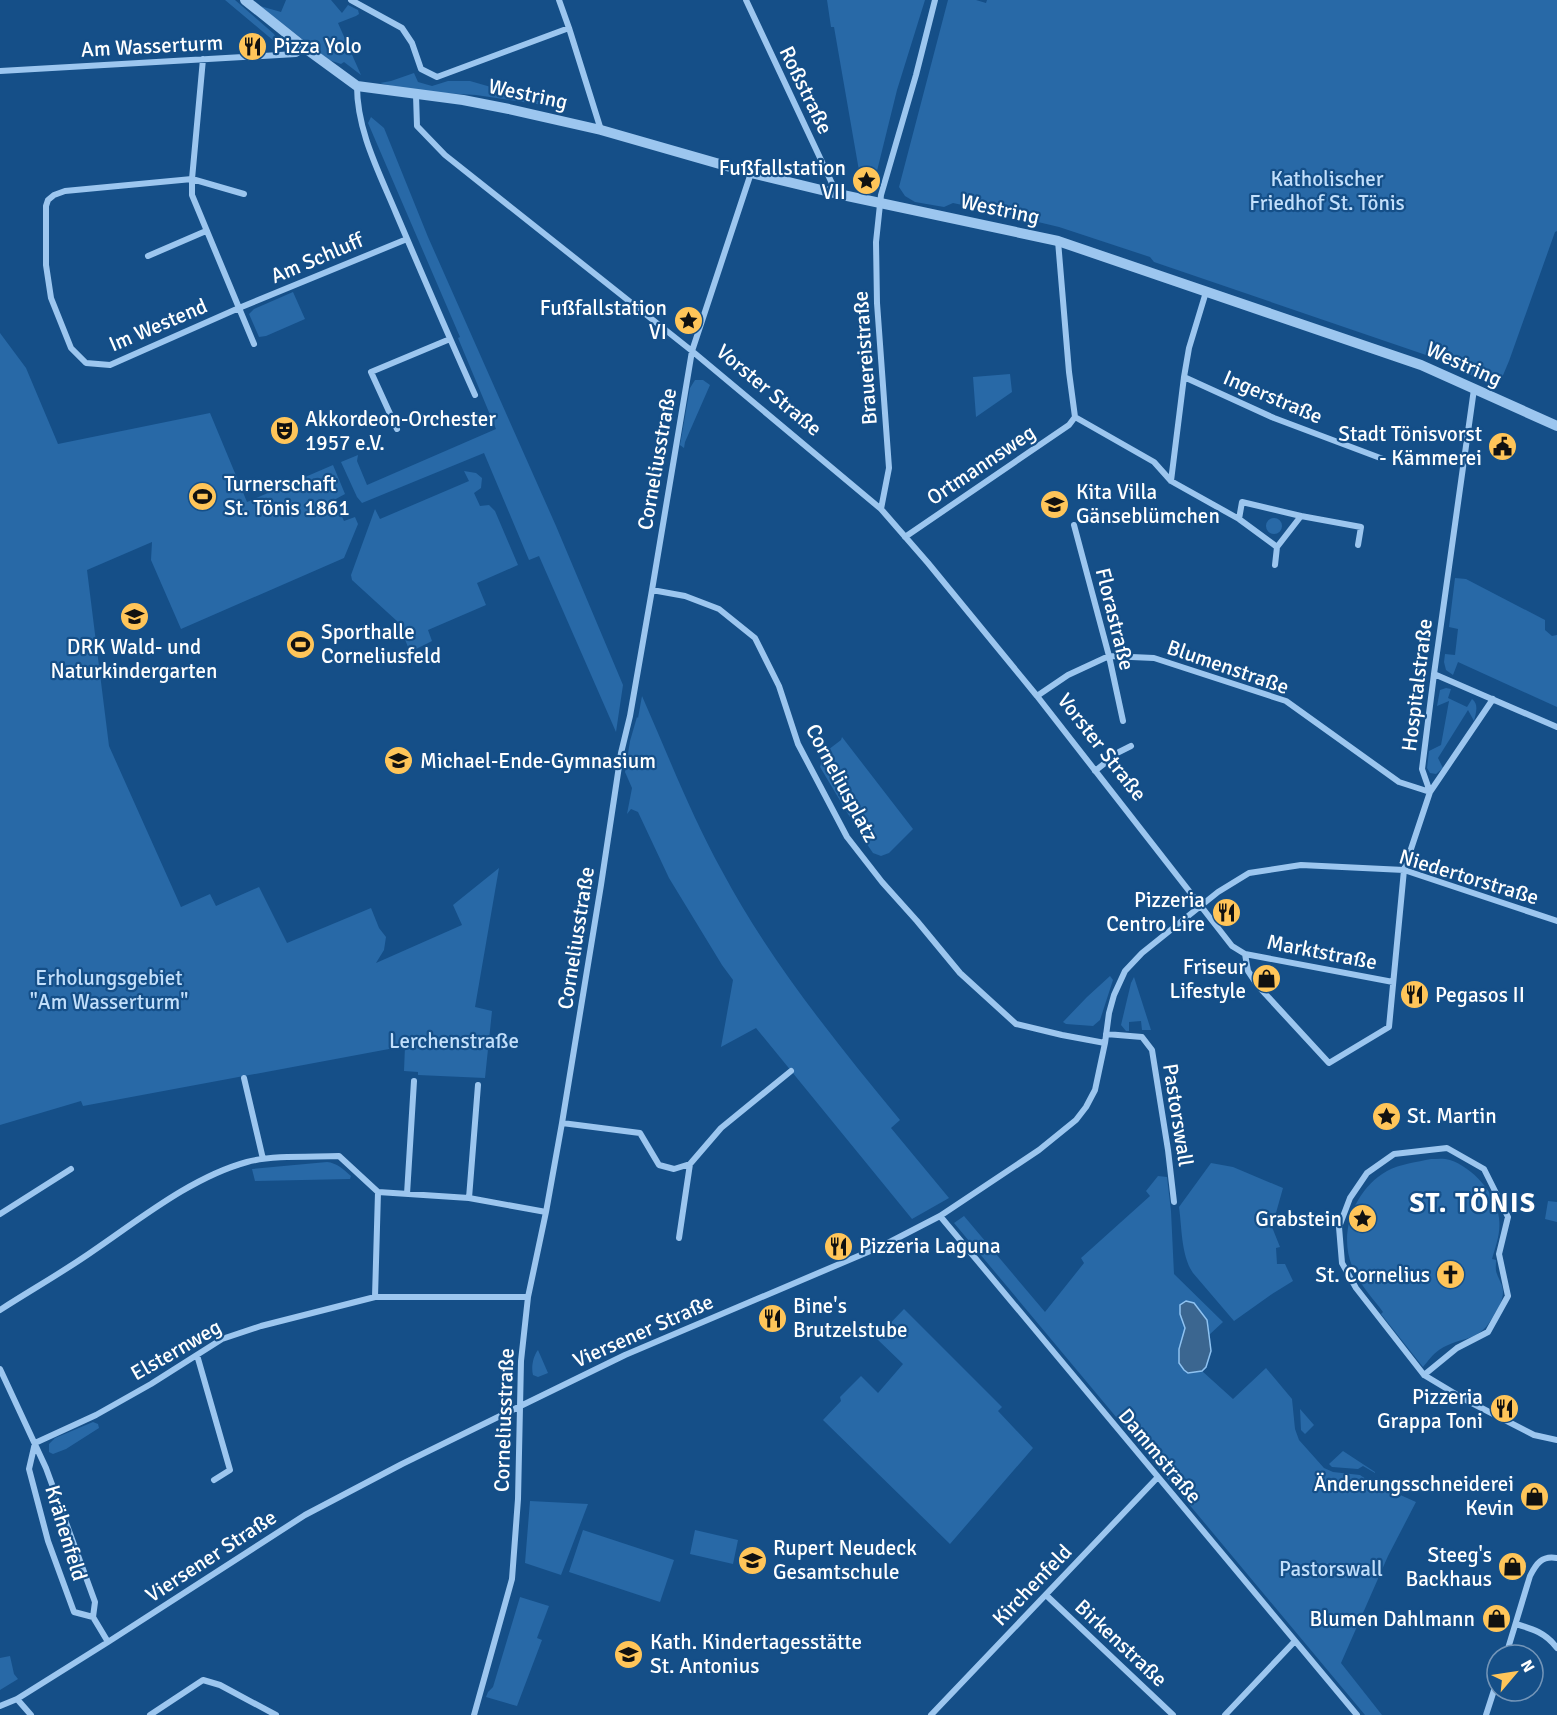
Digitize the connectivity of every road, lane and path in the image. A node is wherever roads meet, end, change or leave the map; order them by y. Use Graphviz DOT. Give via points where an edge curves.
graph roads {
  1 [pos="245,0"];
  2 [pos="351,0"];
  3 [pos="559,0"];
  4 [pos="746,0"];
  5 [pos="935,0"];
  6 [pos="568,28"];
  7 [pos="305,48"];
  8 [pos="203,59"];
  9 [pos="0,71"];
  10 [pos="357,86"];
  11 [pos="416,95"];
  12 [pos="602,130"];
  13 [pos="751,173"];
  14 [pos="192,179"];
  15 [pos="244,194"];
  16 [pos="838,194"];
  17 [pos="881,204"];
  18 [pos="206,231"];
  19 [pos="407,239"];
  20 [pos="1058,241"];
  21 [pos="148,256"];
  22 [pos="1206,292"];
  23 [pos="239,308"];
  24 [pos="450,339"];
  25 [pos="254,344"];
  26 [pos="692,351"];
  27 [pos="1184,377"];
  28 [pos="1474,389"];
  29 [pos="475,395"];
  30 [pos="1074,417"];
  31 [pos="1557,426"];
  32 [pos="397,429"];
  33 [pos="1383,459"];
  34 [pos="1171,481"];
  35 [pos="880,509"];
  36 [pos="1301,516"];
  37 [pos="1239,519"];
  38 [pos="1074,525"];
  39 [pos="905,537"];
  40 [pos="1358,545"];
  41 [pos="1277,547"];
  42 [pos="1275,565"];
  43 [pos="652,590"];
  44 [pos="1109,656"];
  45 [pos="1434,674"];
  46 [pos="1037,696"];
  47 [pos="1493,699"];
  48 [pos="1123,721"];
  49 [pos="1557,727"];
  50 [pos="1131,746"];
  51 [pos="1095,771"];
  52 [pos="1430,792"];
  53 [pos="1404,870"];
  54 [pos="1202,906"];
  55 [pos="1557,921"];
  56 [pos="1245,954"];
  57 [pos="1393,982"];
  58 [pos="1106,1034"];
  59 [pos="1106,1042"];
  60 [pos="791,1071"];
  61 [pos="244,1078"];
  62 [pos="414,1081"];
  63 [pos="478,1085"];
  64 [pos="562,1123"];
  65 [pos="263,1159"];
  66 [pos="690,1164"];
  67 [pos="71,1169"];
  68 [pos="378,1192"];
  69 [pos="407,1194"];
  70 [pos="469,1198"];
  71 [pos="1173,1202"];
  72 [pos="546,1212"];
  73 [pos="0,1214"];
  74 [pos="940,1216"];
  75 [pos="679,1238"];
  76 [pos="375,1297"];
  77 [pos="528,1297"];
  78 [pos="0,1310"];
  79 [pos="197,1355"];
  80 [pos="0,1369"];
  81 [pos="1424,1375"];
  82 [pos="520,1406"];
  83 [pos="1557,1440"];
  84 [pos="35,1443"];
  85 [pos="1157,1478"];
  86 [pos="214,1480"];
  87 [pos="1557,1558"];
  88 [pos="1046,1595"];
  89 [pos="93,1617"];
  90 [pos="1516,1624"];
  91 [pos="1295,1641"];
  92 [pos="108,1642"];
  93 [pos="1510,1643"];
  94 [pos="1557,1648"];
  95 [pos="16,1699"];
  96 [pos="0,1706"];
  97 [pos="31,1715"];
  98 [pos="150,1715"];
  99 [pos="276,1715"];
  100 [pos="474,1715"];
  101 [pos="931,1715"];
  102 [pos="1173,1715"];
  103 [pos="1225,1715"];
  104 [pos="1357,1715"];
  1 -- 7 [label="street"];
  2 -- 6 [label="street" via="402,28 421,69 437,77"];
  3 -- 6 [label="street"];
  4 -- 16 [label="street, Roßstraße"];
  5 -- 17 [label="street, Brauereistraße"];
  6 -- 12 [label="street"];
  7 -- 8 [label="street, Am Wasserturm" via="296,54"];
  7 -- 10 [label="street"];
  8 -- 9 [label="street, Am Wasserturm"];
  8 -- 14 [label="street, Im Westend"];
  10 -- 11 [label="street"];
  10 -- 19 [label="street" via="364,135"];
  11 -- 12 [label="street, Westring" via="468,101"];
  11 -- 26 [label="street, Vorster Straße" via="417,126 445,155"];
  12 -- 13 [label="street, Westring"];
  13 -- 16 [label="street, Westring"];
  13 -- 26 [label="street, Corneliusstraße"];
  14 -- 15 [label="street, Im Westend"];
  14 -- 18 [label="street, Im Westend" via="192,195"];
  14 -- 23 [label="street, Im Westend" via="64,191 48,200 46,265 51,298 71,348 86,363 110,365"];
  16 -- 17 [label="street, Westring"];
  17 -- 20 [label="street, Westring"];
  17 -- 35 [label="street, Brauereistraße" via="876,242 877,303 889,468"];
  18 -- 21 [label="street"];
  18 -- 23 [label="street, Im Westend"];
  19 -- 23 [label="street, Am Schluff"];
  19 -- 24 [label="street"];
  20 -- 22 [label="street, Westring"];
  20 -- 30 [label="street"];
  22 -- 27 [label="street"];
  22 -- 28 [label="street, Westring" via="1421,365"];
  23 -- 25 [label="street, Im Westend"];
  24 -- 29 [label="street"];
  24 -- 32 [label="street" via="371,372"];
  26 -- 35 [label="street, Vorster Straße"];
  26 -- 43 [label="street, Corneliusstraße"];
  27 -- 33 [label="street, Ingerstraße" via="1275,418"];
  27 -- 34 [label="street"];
  28 -- 31 [label="street, Westring"];
  28 -- 45 [label="street, Hospitalstraße"];
  30 -- 34 [label="street" via="1154,462"];
  30 -- 39 [label="street, Ortmannsweg" via="1069,425"];
  34 -- 37 [label="street"];
  35 -- 39 [label="street, Vorster Straße"];
  36 -- 37 [label="street" via="1242,502"];
  36 -- 40 [label="street" via="1360,527"];
  36 -- 41 [label="street"];
  37 -- 41 [label="street"];
  38 -- 44 [label="street, Florastraße"];
  39 -- 46 [label="street, Vorster Straße"];
  41 -- 42 [label="street"];
  43 -- 59 [label="street, Corneliusplatz" via="685,596 719,609 755,638 779,686 798,744 847,837 960,973 1016,1024"];
  43 -- 64 [label="street, Corneliusstraße" via="621,753"];
  44 -- 46 [label="street, Blumenstraße" via="1068,675"];
  44 -- 48 [label="street, Florastraße"];
  44 -- 52 [label="street, Blumenstraße" via="1154,658 1286,701 1399,782"];
  45 -- 47 [label="street"];
  45 -- 52 [label="street, Hospitalstraße" via="1422,769"];
  46 -- 51 [label="street, Vorster Straße"];
  47 -- 49 [label="street"];
  47 -- 52 [label="street"];
  50 -- 51 [label="street"];
  51 -- 54 [label="street, Vorster Straße"];
  52 -- 53 [label="street"];
  53 -- 54 [label="street, Niedertorstraße" via="1301,865 1250,873"];
  53 -- 55 [label="street, Niedertorstraße"];
  53 -- 57 [label="street"];
  54 -- 56 [label="street, Vorster Straße" via="1232,946"];
  54 -- 58 [label="street, Viersener Straße" via="1125,971 1114,995"];
  56 -- 57 [label="street, Marktstraße"];
  56 -- 57 [label="street" via="1248,971 1258,986 1329,1063 1389,1027"];
  58 -- 59 [label="street, Viersener Straße"];
  58 -- 71 [label="street, Pastorswall" via="1142,1037 1152,1050"];
  59 -- 74 [label="street, Viersener Straße" via="1095,1090 1076,1120 1039,1150"];
  60 -- 66 [label="street" via="721,1128"];
  61 -- 65 [label="street"];
  62 -- 69 [label="street"];
  63 -- 70 [label="street"];
  64 -- 66 [label="street" via="640,1133 659,1165 674,1168"];
  64 -- 72 [label="street, Corneliusstraße"];
  65 -- 68 [label="street" via="339,1156"];
  65 -- 78 [label="street" via="212,1174"];
  66 -- 75 [label="street"];
  67 -- 73 [label="street"];
  68 -- 69 [label="street"];
  68 -- 76 [label="street"];
  69 -- 70 [label="street"];
  70 -- 72 [label="street"];
  72 -- 77 [label="street, Corneliusstraße"];
  74 -- 82 [label="street, Viersener Straße" via="882,1246 625,1355"];
  74 -- 85 [label="street, Dammstraße"];
  76 -- 77 [label="street, Elsternweg"];
  76 -- 79 [label="street, Elsternweg" via="261,1326 222,1339"];
  77 -- 82 [label="street, Corneliusstraße"];
  79 -- 84 [label="street, Elsternweg" via="96,1415"];
  79 -- 86 [label="street" via="230,1470"];
  80 -- 84 [label="street, Krähenfeld"];
  81 -- 81 [label="street" via="1457,1347 1488,1332 1508,1296 1499,1254 1508,1217 1484,1169 1447,1148 1394,1155 1367,1173 1350,1198 1339,1227 1342,1263 1356,1288"];
  81 -- 83 [label="street" via="1534,1435"];
  82 -- 92 [label="street, Viersener Straße" via="305,1515"];
  82 -- 100 [label="street, Corneliusstraße" via="512,1579"];
  84 -- 89 [label="street, Krähenfeld" via="95,1602"];
  84 -- 89 [label="street, Krähenfeld" via="29,1468 48,1541 74,1612"];
  85 -- 88 [label="street, Kirchenfeld"];
  85 -- 91 [label="street, Dammstraße"];
  87 -- 90 [label="street" via="1540,1561 1530,1576"];
  88 -- 101 [label="street, Kirchenfeld"];
  88 -- 102 [label="street, Birkenstraße"];
  89 -- 92 [label="street, Krähenfeld"];
  90 -- 93 [label="street"];
  90 -- 94 [label="street" via="1546,1635"];
  91 -- 103 [label="street"];
  91 -- 104 [label="street, Dammstraße"];
  92 -- 95 [label="street, Viersener Straße"];
  95 -- 96 [label="street, Viersener Straße"];
  95 -- 97 [label="street"];
  98 -- 99 [label="street" via="203,1680"];
}
